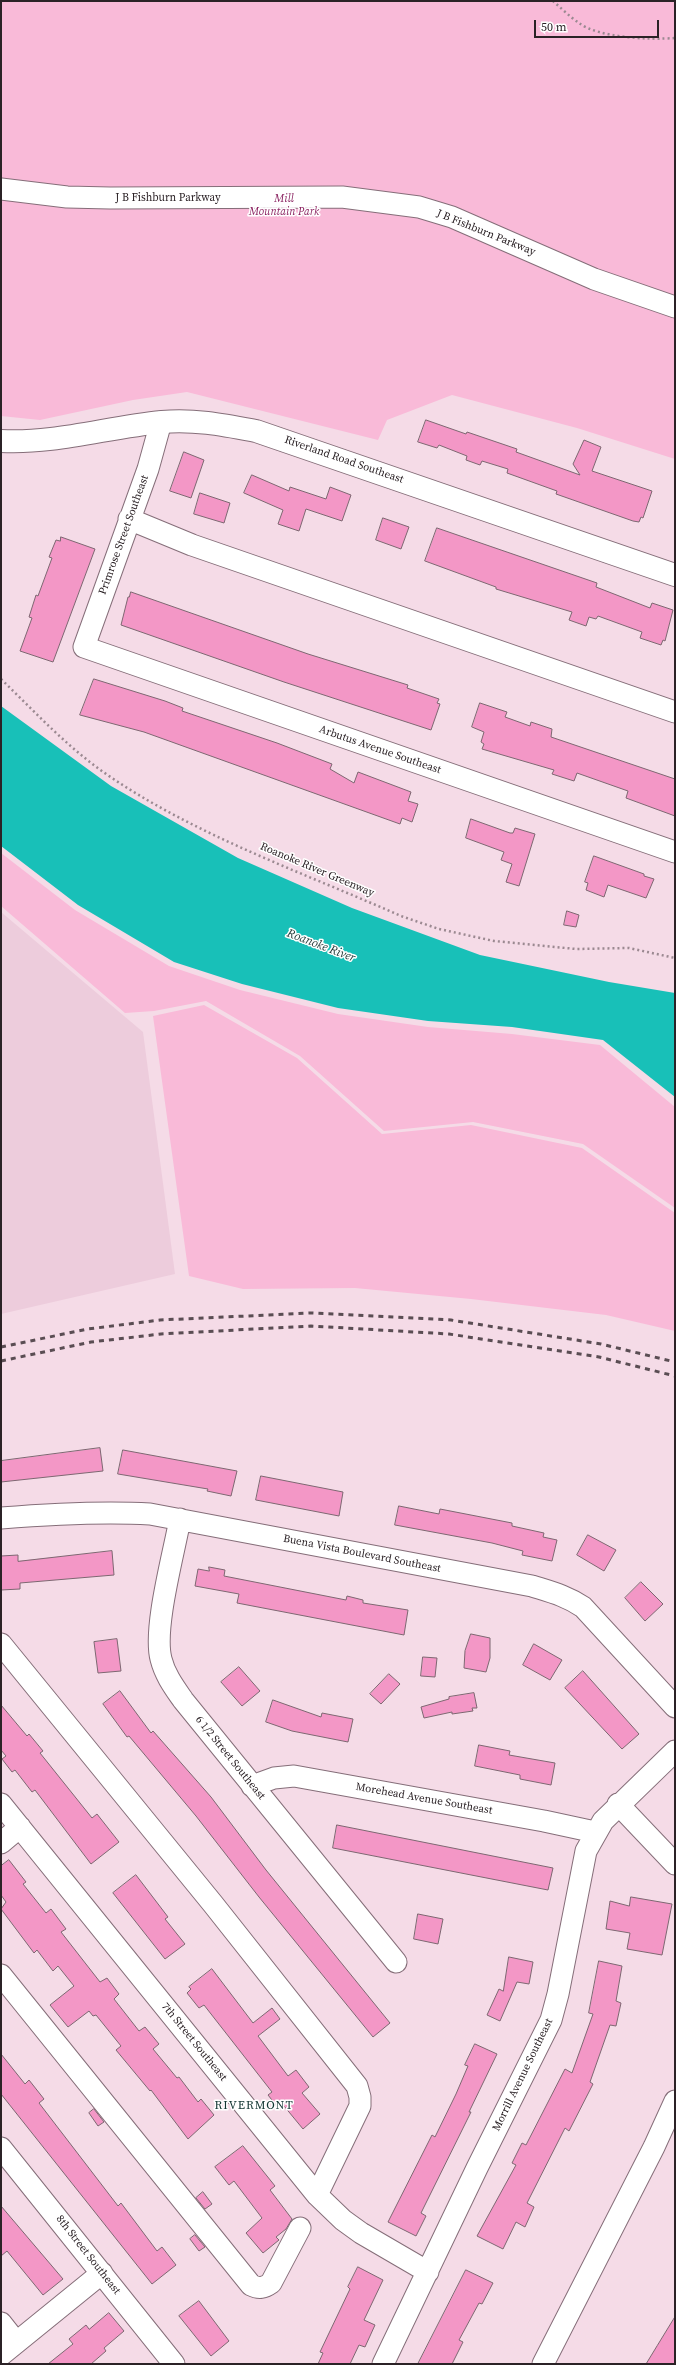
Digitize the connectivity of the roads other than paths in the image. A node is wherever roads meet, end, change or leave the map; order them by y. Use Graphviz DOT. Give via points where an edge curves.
graph roads {
  1 [pos="1,189"];
  2 [pos="675,307"];
  3 [pos="161,422"];
  4 [pos="1,441"];
  5 [pos="129,519"];
  6 [pos="675,575"];
  7 [pos="84,647"];
  8 [pos="675,712"];
  9 [pos="675,852"];
  10 [pos="1,1518"];
  11 [pos="180,1519"];
  12 [pos="1,1644"];
  13 [pos="675,1707"];
  14 [pos="675,1751"];
  15 [pos="252,1786"];
  16 [pos="1,1804"];
  17 [pos="618,1804"];
  18 [pos="20,1827"];
  19 [pos="595,1832"];
  20 [pos="1,1843"];
  21 [pos="675,1864"];
  22 [pos="396,1962"];
  23 [pos="1,1975"];
  24 [pos="675,2101"];
  25 [pos="1,2148"];
  26 [pos="317,2195"];
  27 [pos="300,2228"];
  28 [pos="428,2272"];
  29 [pos="102,2273"];
  30 [pos="1,2323"];
  31 [pos="9,2348"];
  32 [pos="169,2363"];
  33 [pos="383,2364"];
  34 [pos="543,2364"];
  1 -- 2 [label="street, J B Fishburn Parkway" via="82,198 342,197 419,207 452,217 594,279"];
  3 -- 4 [label="main road, Riverland Road Southeast" via="37,441"];
  3 -- 5 [label="street, Primrose Street Southeast" via="148,469"];
  3 -- 6 [label="main road, Riverland Road Southeast" via="213,423 256,431"];
  5 -- 7 [label="street, Primrose Street Southeast"];
  5 -- 8 [label="street" via="192,545"];
  7 -- 9 [label="street, Arbutus Avenue Southeast"];
  10 -- 11 [label="street, Buena Vista Boulevard Southeast" via="110,1511"];
  11 -- 13 [label="street, Buena Vista Boulevard Southeast" via="532,1586 569,1598 583,1607"];
  11 -- 15 [label="street, 6 1/2 Street Southeast" via="159,1640 161,1658 167,1676 183,1700"];
  12 -- 26 [label="street" via="213,1904 357,2086 360,2106"];
  14 -- 17 [label="street, Morrill Avenue Southeast"];
  15 -- 19 [label="street, Morehead Avenue Southeast" via="274,1778 294,1776 544,1820"];
  15 -- 22 [label="street, 6 1/2 Street Southeast"];
  16 -- 18 [label="street, 7th Street Southeast"];
  17 -- 19 [label="street, Morrill Avenue Southeast"];
  17 -- 21 [label="street"];
  18 -- 20 [label="street"];
  18 -- 26 [label="street, 7th Street Southeast"];
  19 -- 28 [label="street, Morrill Avenue Southeast" via="582,1863 551,2020"];
  23 -- 27 [label="street" via="251,2285 264,2287 271,2283"];
  24 -- 34 [label="street"];
  25 -- 29 [label="street, 8th Street Southeast"];
  26 -- 28 [label="street, 7th Street Southeast" via="361,2233"];
  28 -- 33 [label="street, Morrill Avenue Southeast"];
  29 -- 31 [label="street"];
  29 -- 32 [label="street, 8th Street Southeast"];
  30 -- 31 [label="street"];
}
